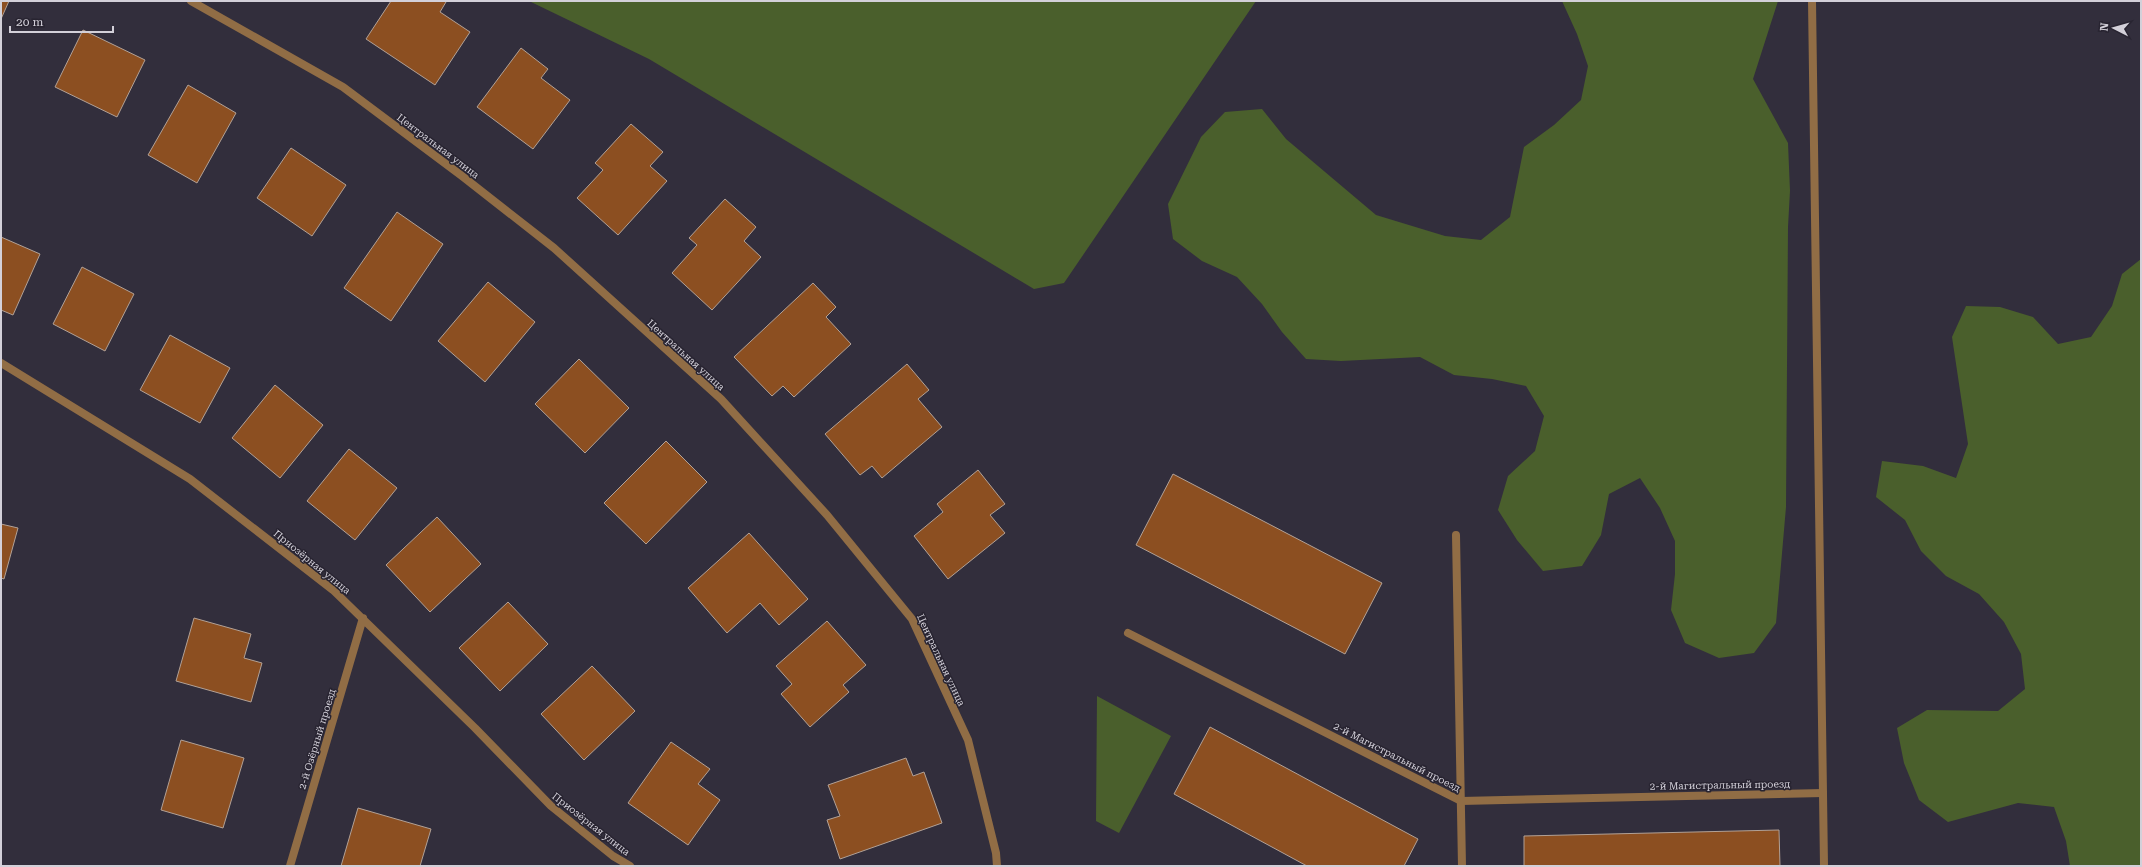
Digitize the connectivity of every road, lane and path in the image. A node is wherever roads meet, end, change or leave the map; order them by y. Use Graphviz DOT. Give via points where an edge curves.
graph roads {
  1 [pos="191,1"];
  2 [pos="1812,1"];
  3 [pos="1,363"];
  4 [pos="1456,535"];
  5 [pos="363,618"];
  6 [pos="1128,633"];
  7 [pos="1823,793"];
  8 [pos="1461,801"];
  9 [pos="290,866"];
  10 [pos="630,866"];
  11 [pos="997,866"];
  12 [pos="1462,866"];
  13 [pos="1824,866"];
  1 -- 11 [label="street, Центральная улица" via="343,87 554,248 721,399 827,515 912,619 968,740"];
  2 -- 7 [label="street"];
  3 -- 5 [label="street, Приозёрная улица" via="190,479 333,590"];
  4 -- 8 [label="street"];
  5 -- 9 [label="street, 2-й Озёрный проезд"];
  5 -- 10 [label="street, Приозёрная улица" via="550,806 613,856"];
  6 -- 8 [label="street, 2-й Магистральный проезд"];
  7 -- 8 [label="street, 2-й Магистральный проезд"];
  7 -- 13 [label="street"];
  8 -- 12 [label="street"];
}
